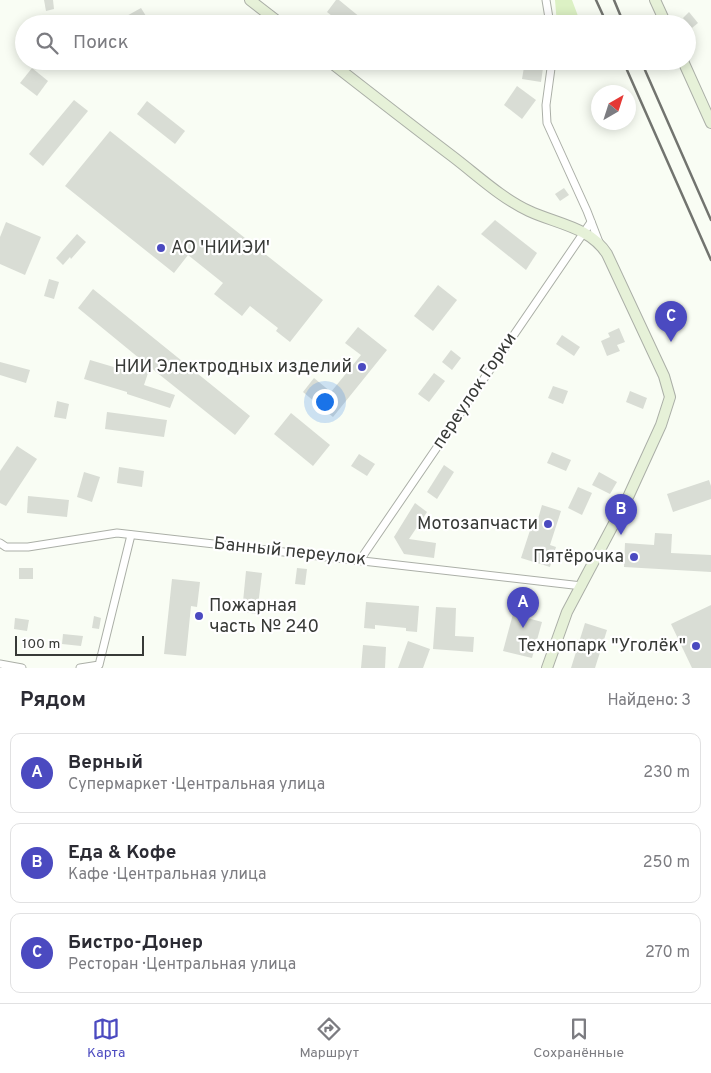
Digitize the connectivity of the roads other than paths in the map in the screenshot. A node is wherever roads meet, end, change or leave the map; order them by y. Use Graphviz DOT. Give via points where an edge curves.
graph roads {
  1 [pos="250,0"];
  2 [pos="546,0"];
  3 [pos="658,2"];
  4 [pos="269,15"];
  5 [pos="548,15"];
  6 [pos="663,15"];
  7 [pos="341,70"];
  8 [pos="551,70"];
  9 [pos="687,70"];
  10 [pos="711,123"];
  11 [pos="591,222"];
  12 [pos="584,232"];
  13 [pos="599,244"];
  14 [pos="131,535"];
  15 [pos="0,543"];
  16 [pos="360,560"];
  17 [pos="582,586"];
  18 [pos="0,664"];
  19 [pos="22,668"];
  20 [pos="80,668"];
  21 [pos="547,668"];
  1 -- 4 [label="main road"];
  2 -- 5 [label="street"];
  3 -- 6 [label="main road"];
  7 -- 12 [label="main road" via="518,206"];
  8 -- 11 [label="street" via="547,123"];
  9 -- 10 [label="main road"];
  11 -- 12 [label="street, переулок Горки"];
  11 -- 13 [label="street"];
  12 -- 13 [label="main road"];
  12 -- 16 [label="street, переулок Горки"];
  13 -- 17 [label="main road" via="607,254 664,376 670,396 661,425 629,495"];
  14 -- 15 [label="street, Банный переулок" via="116,533 28,547 6,547"];
  14 -- 16 [label="street, Банный переулок"];
  14 -- 20 [label="street" via="99,665"];
  16 -- 17 [label="street, Банный переулок"];
  17 -- 21 [label="main road" via="560,627"];
  18 -- 19 [label="street"];
}
